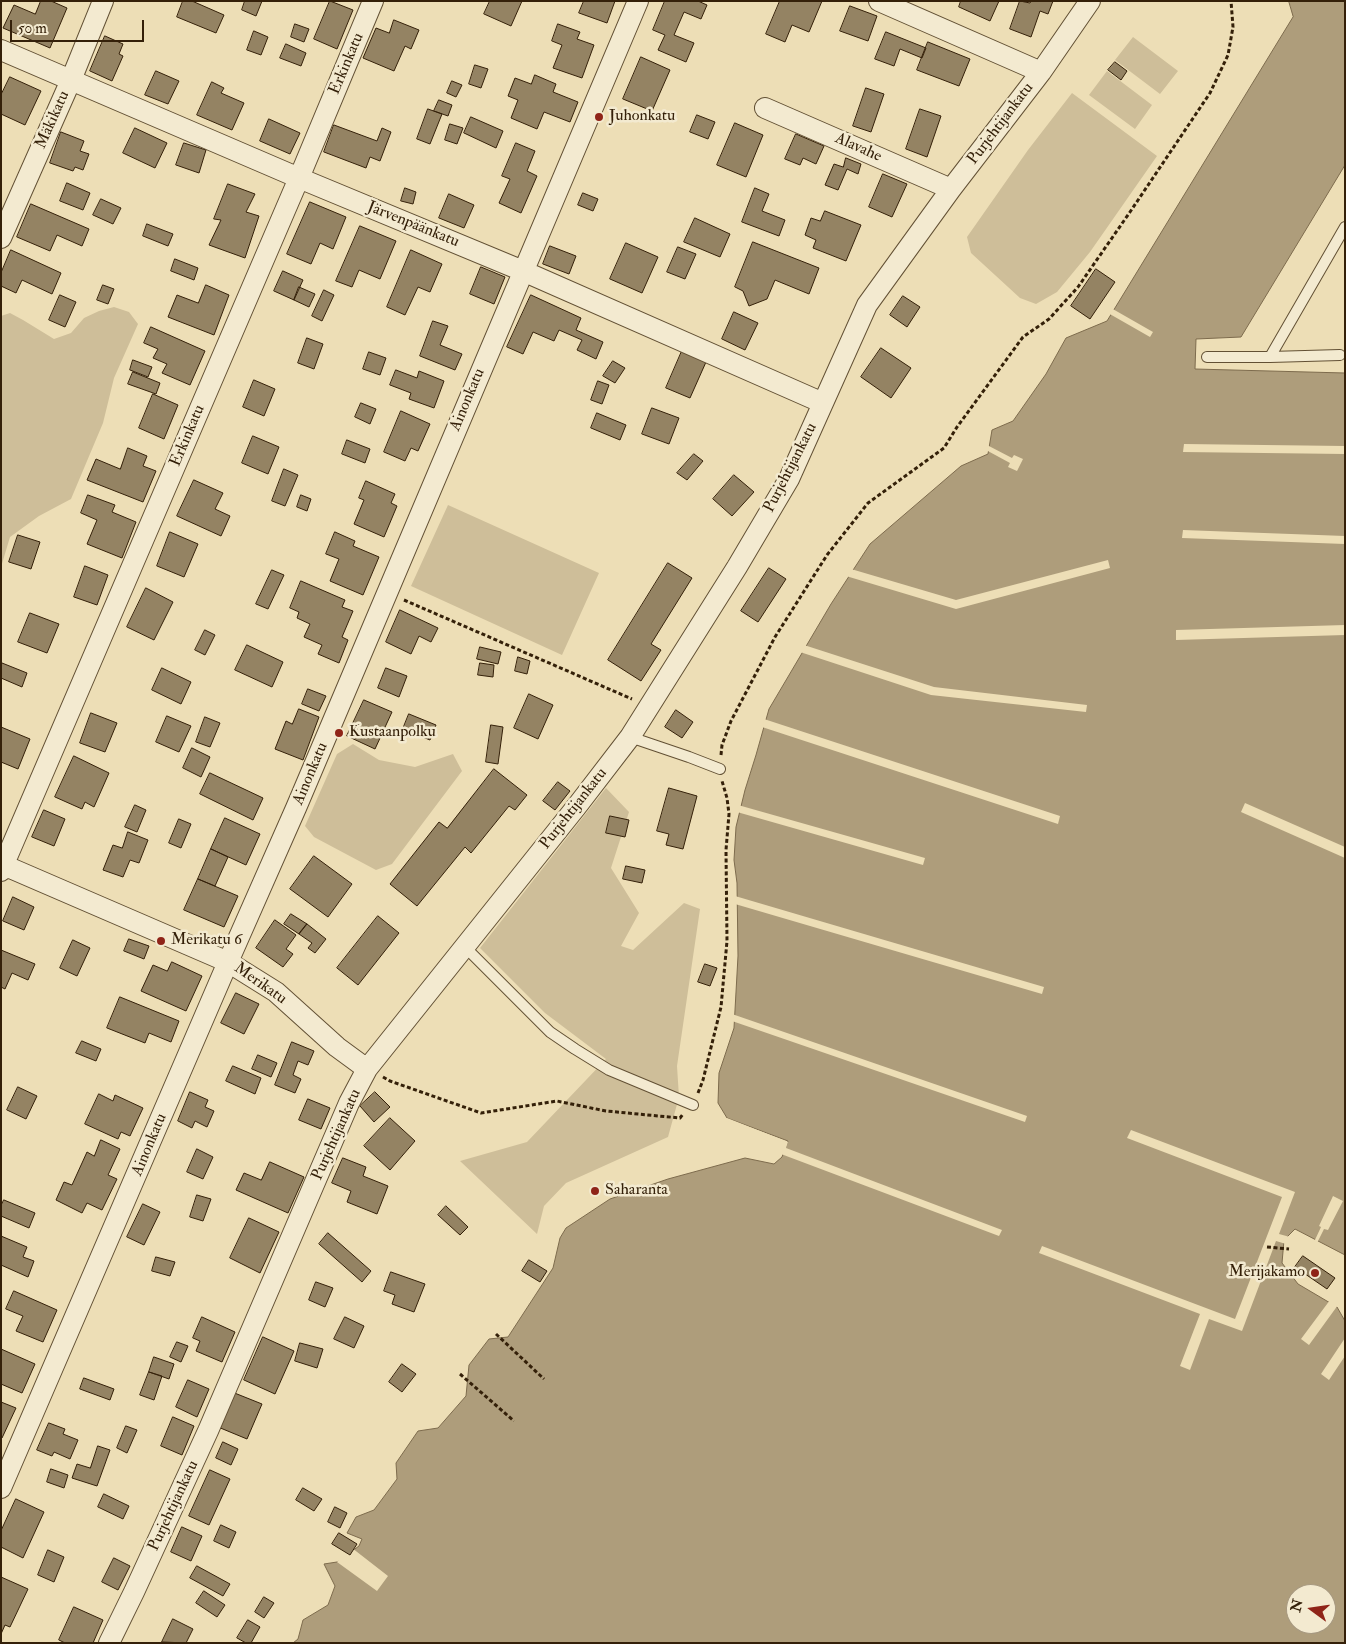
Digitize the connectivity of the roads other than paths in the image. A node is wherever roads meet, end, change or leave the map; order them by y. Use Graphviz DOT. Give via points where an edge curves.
graph roads {
  1 [pos="103,1"];
  2 [pos="373,1"];
  3 [pos="638,1"];
  4 [pos="879,1"];
  5 [pos="1090,1"];
  6 [pos="1,50"];
  7 [pos="1041,72"];
  8 [pos="71,80"];
  9 [pos="765,108"];
  10 [pos="299,178"];
  11 [pos="951,189"];
  12 [pos="1345,227"];
  13 [pos="1,238"];
  14 [pos="524,271"];
  15 [pos="1340,355"];
  16 [pos="1206,356"];
  17 [pos="1270,357"];
  18 [pos="823,403"];
  19 [pos="630,737"];
  20 [pos="720,769"];
  21 [pos="2,867"];
  22 [pos="465,948"];
  23 [pos="228,962"];
  24 [pos="367,1069"];
  25 [pos="693,1105"];
  26 [pos="1,1488"];
  27 [pos="109,1643"];
  1 -- 8 [label="street, Mäkikatu"];
  2 -- 10 [label="street, Erkinkatu"];
  3 -- 14 [label="street, Ainonkatu"];
  4 -- 7 [label="street"];
  5 -- 7 [label="street, Purjehtijankatu"];
  6 -- 8 [label="street, Järvenpäänkatu"];
  7 -- 11 [label="street, Purjehtijankatu"];
  8 -- 10 [label="street, Järvenpäänkatu"];
  8 -- 13 [label="street, Mäkikatu"];
  9 -- 11 [label="street, Alavahe"];
  10 -- 14 [label="street, Järvenpäänkatu"];
  10 -- 21 [label="street, Erkinkatu"];
  11 -- 18 [label="street, Purjehtijankatu" via="867,305"];
  12 -- 17 [label="lane"];
  14 -- 18 [label="street, Järvenpäänkatu"];
  14 -- 23 [label="street, Ainonkatu"];
  15 -- 17 [label="lane"];
  16 -- 17 [label="lane"];
  18 -- 19 [label="street, Purjehtijankatu" via="789,479"];
  19 -- 20 [label="lane"];
  19 -- 22 [label="street, Purjehtijankatu"];
  21 -- 23 [label="street, Merikatu"];
  22 -- 24 [label="street, Purjehtijankatu"];
  22 -- 25 [label="lane" via="550,1032 609,1070"];
  23 -- 24 [label="street, Merikatu" via="276,992 337,1047"];
  23 -- 26 [label="street, Ainonkatu"];
  24 -- 27 [label="street, Purjehtijankatu" via="349,1102 208,1432"];
}
